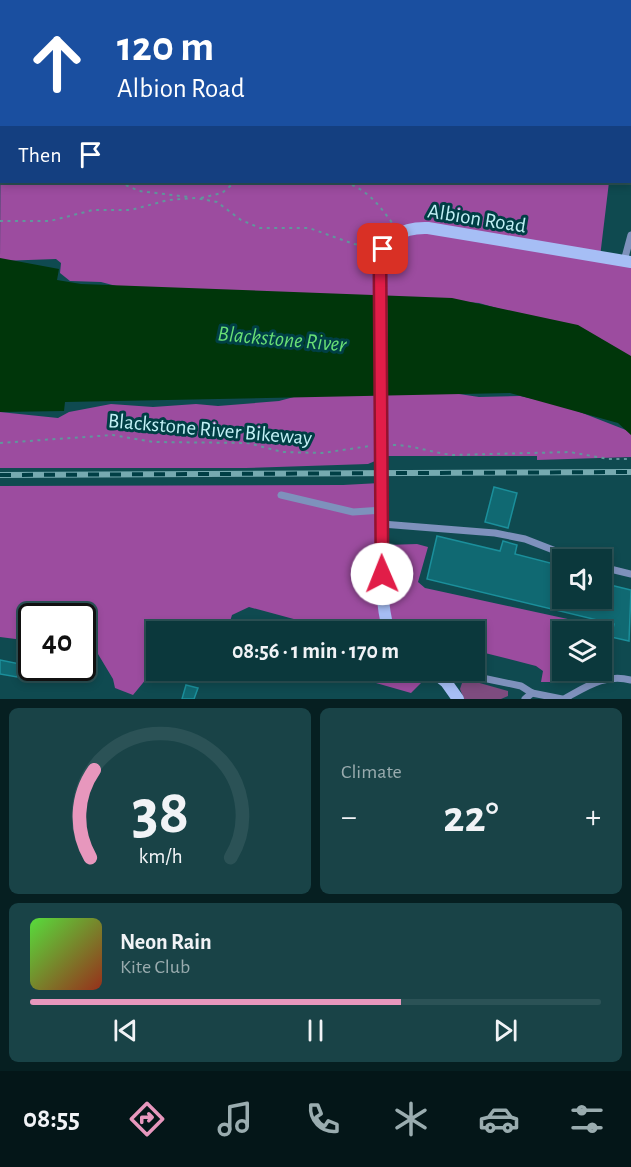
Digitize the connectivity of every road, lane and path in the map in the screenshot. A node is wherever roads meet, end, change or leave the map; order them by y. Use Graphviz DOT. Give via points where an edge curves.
graph roads {
  1 [pos="121,183"];
  2 [pos="234,183"];
  3 [pos="348,183"];
  4 [pos="196,198"];
  5 [pos="0,221"];
  6 [pos="399,233"];
  7 [pos="631,235"];
  8 [pos="383,249"];
  9 [pos="627,261"];
  10 [pos="0,443"];
  11 [pos="379,446"];
  12 [pos="631,459"];
  13 [pos="281,495"];
  14 [pos="382,510"];
  15 [pos="382,524"];
  16 [pos="552,550"];
  17 [pos="612,569"];
  18 [pos="631,574"];
  19 [pos="387,621"];
  20 [pos="631,680"];
  21 [pos="446,682"];
  22 [pos="532,693"];
  23 [pos="458,699"];
  24 [pos="525,699"];
  25 [pos="563,699"];
  1 -- 4 [label="path" via="139,191"];
  2 -- 4 [label="path" via="222,193"];
  3 -- 6 [label="path" via="373,197"];
  4 -- 5 [label="path" via="168,200 131,210 93,210 50,221"];
  4 -- 8 [label="path" via="217,202 260,228 309,228 354,244"];
  6 -- 8 [label="street, Albion Road"];
  6 -- 9 [label="street, Albion Road" via="428,228"];
  7 -- 9 [label="lane"];
  8 -- 11 [label="street"];
  10 -- 11 [label="path, Blackstone River Bikeway" via="113,435 153,441 248,443 282,452 322,453"];
  11 -- 12 [label="path, Blackstone River Bikeway" via="411,445 453,455 570,452"];
  11 -- 14 [label="street"];
  13 -- 14 [label="lane" via="353,512"];
  14 -- 15 [label="street"];
  15 -- 16 [label="lane" via="495,533"];
  15 -- 19 [label="street" via="382,595"];
  17 -- 18 [label="lane"];
  20 -- 25 [label="lane" via="610,677"];
  21 -- 22 [label="lane" via="473,676 521,686"];
  21 -- 23 [label="street"];
  22 -- 24 [label="lane"];
  22 -- 25 [label="lane"];
}
